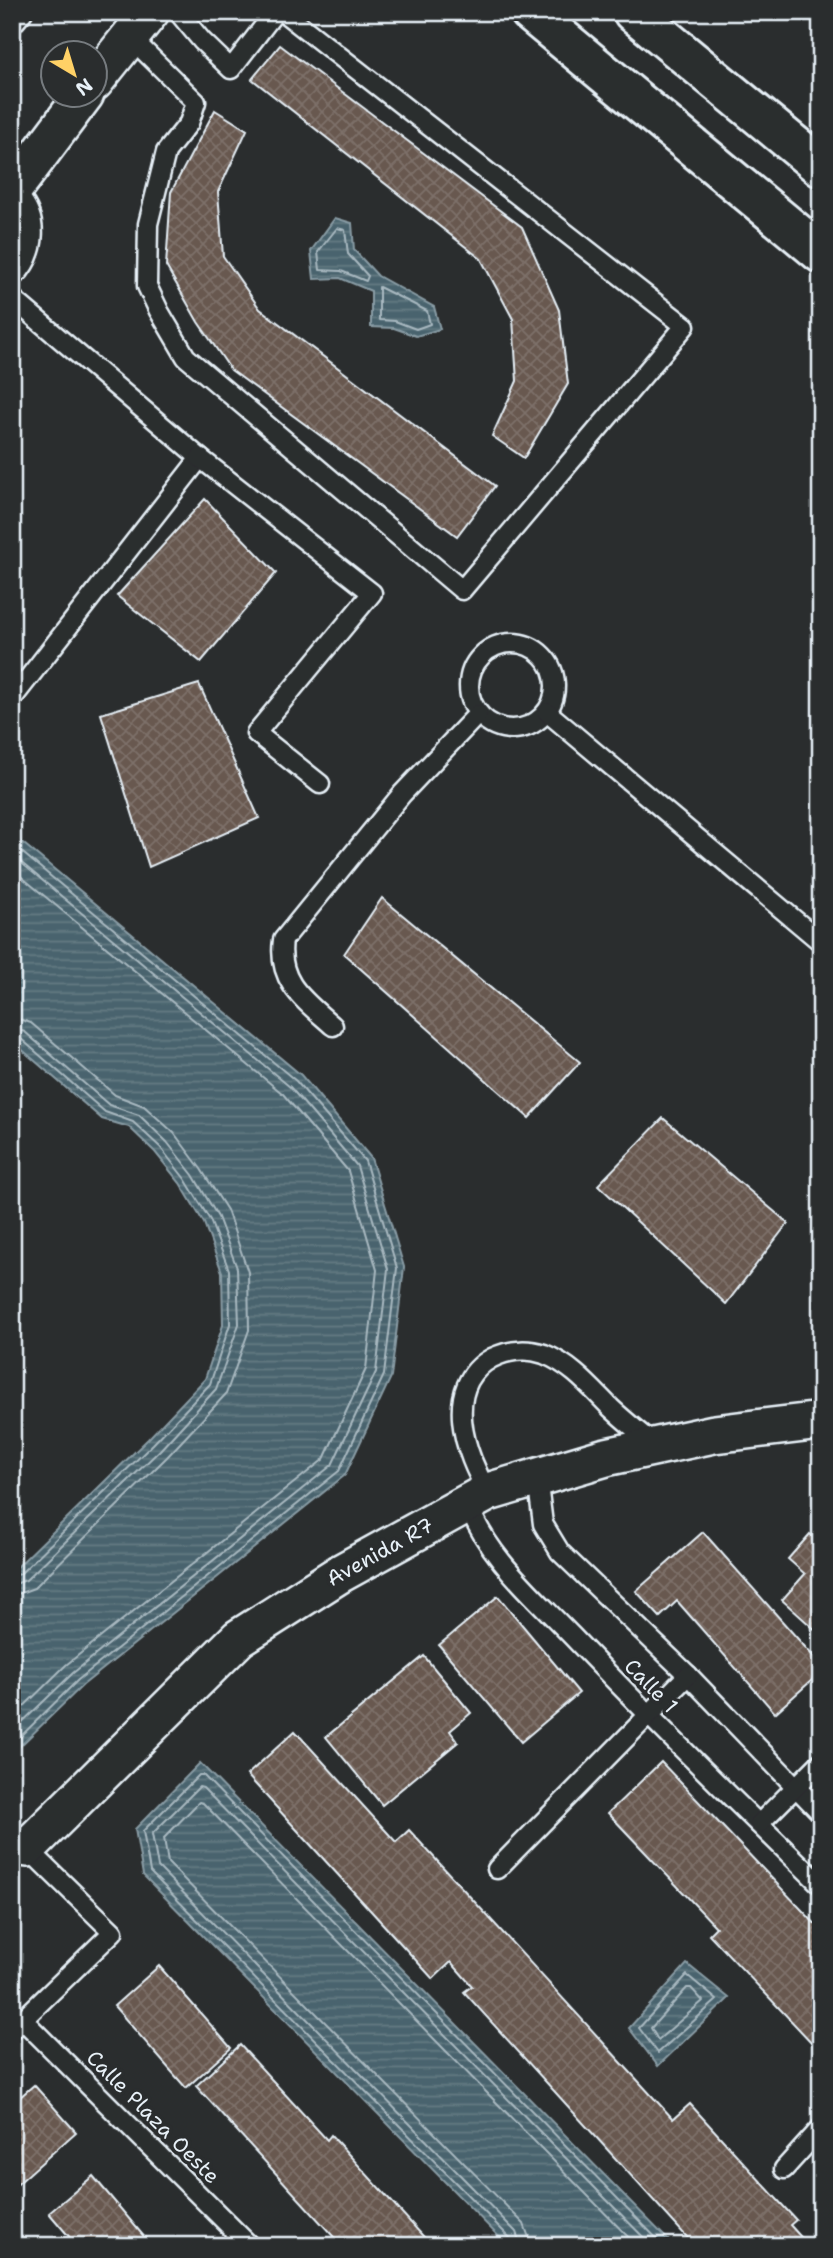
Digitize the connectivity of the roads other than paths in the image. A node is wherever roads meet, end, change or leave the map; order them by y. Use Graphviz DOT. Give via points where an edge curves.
graph roads {
  1 [pos="23,12"];
  2 [pos="178,12"];
  3 [pos="275,12"];
  4 [pos="283,12"];
  5 [pos="530,12"];
  6 [pos="633,12"];
  7 [pos="139,24"];
  8 [pos="12,25"];
  9 [pos="108,64"];
  10 [pos="74,108"];
  11 [pos="821,167"];
  12 [pos="12,191"];
  13 [pos="12,203"];
  14 [pos="821,253"];
  15 [pos="12,265"];
  16 [pos="12,298"];
  17 [pos="200,458"];
  18 [pos="12,699"];
  19 [pos="547,712"];
  20 [pos="478,714"];
  21 [pos="320,784"];
  22 [pos="821,942"];
  23 [pos="332,1026"];
  24 [pos="821,1421"];
  25 [pos="656,1446"];
  26 [pos="537,1478"];
  27 [pos="478,1498"];
  28 [pos="688,1675"];
  29 [pos="649,1717"];
  30 [pos="821,1762"];
  31 [pos="797,1786"];
  32 [pos="821,1813"];
  33 [pos="759,1824"];
  34 [pos="27,1848"];
  35 [pos="497,1869"];
  36 [pos="821,1885"];
  37 [pos="18,2025"];
  38 [pos="821,2128"];
  39 [pos="784,2169"];
  40 [pos="250,2246"];
  1 -- 8 [label="lane"];
  2 -- 3 [label="lane" via="231,69"];
  4 -- 7 [label="lane" via="685,326 461,590 186,358 147,286 148,224 166,152 189,123 196,102"];
  5 -- 14 [label="street"];
  6 -- 11 [label="street"];
  7 -- 9 [label="street"];
  10 -- 12 [label="street"];
  13 -- 15 [label="street" via="23,222 24,236"];
  16 -- 17 [label="lane"];
  17 -- 18 [label="lane"];
  17 -- 21 [label="lane" via="372,593 256,733"];
  19 -- 20 [label="lane" via="529,726 507,730"];
  19 -- 20 [label="lane" via="556,691 553,669 538,651 506,643 485,652 472,670 469,693"];
  19 -- 22 [label="lane"];
  20 -- 23 [label="lane" via="402,794 283,940 280,955 288,982"];
  24 -- 25 [label="street, Avenida R7" via="714,1433"];
  25 -- 26 [label="street, Avenida R7"];
  25 -- 27 [label="lane, Calle 1" via="564,1365 532,1351 502,1354 477,1371 463,1399 464,1434"];
  26 -- 27 [label="street, Avenida R7"];
  26 -- 28 [label="lane" via="543,1524 561,1552"];
  27 -- 29 [label="lane, Calle 1" via="474,1521 510,1571"];
  27 -- 34 [label="street, Avenida R7" via="341,1573 239,1637"];
  28 -- 29 [label="lane"];
  28 -- 31 [label="lane"];
  29 -- 33 [label="lane, Calle 1"];
  29 -- 35 [label="lane"];
  30 -- 31 [label="lane"];
  31 -- 32 [label="lane"];
  31 -- 33 [label="lane"];
  33 -- 36 [label="lane, Calle 1"];
  34 -- 37 [label="lane" via="113,1932"];
  37 -- 40 [label="lane, Calle Plaza Oeste"];
  38 -- 39 [label="lane"];
}
